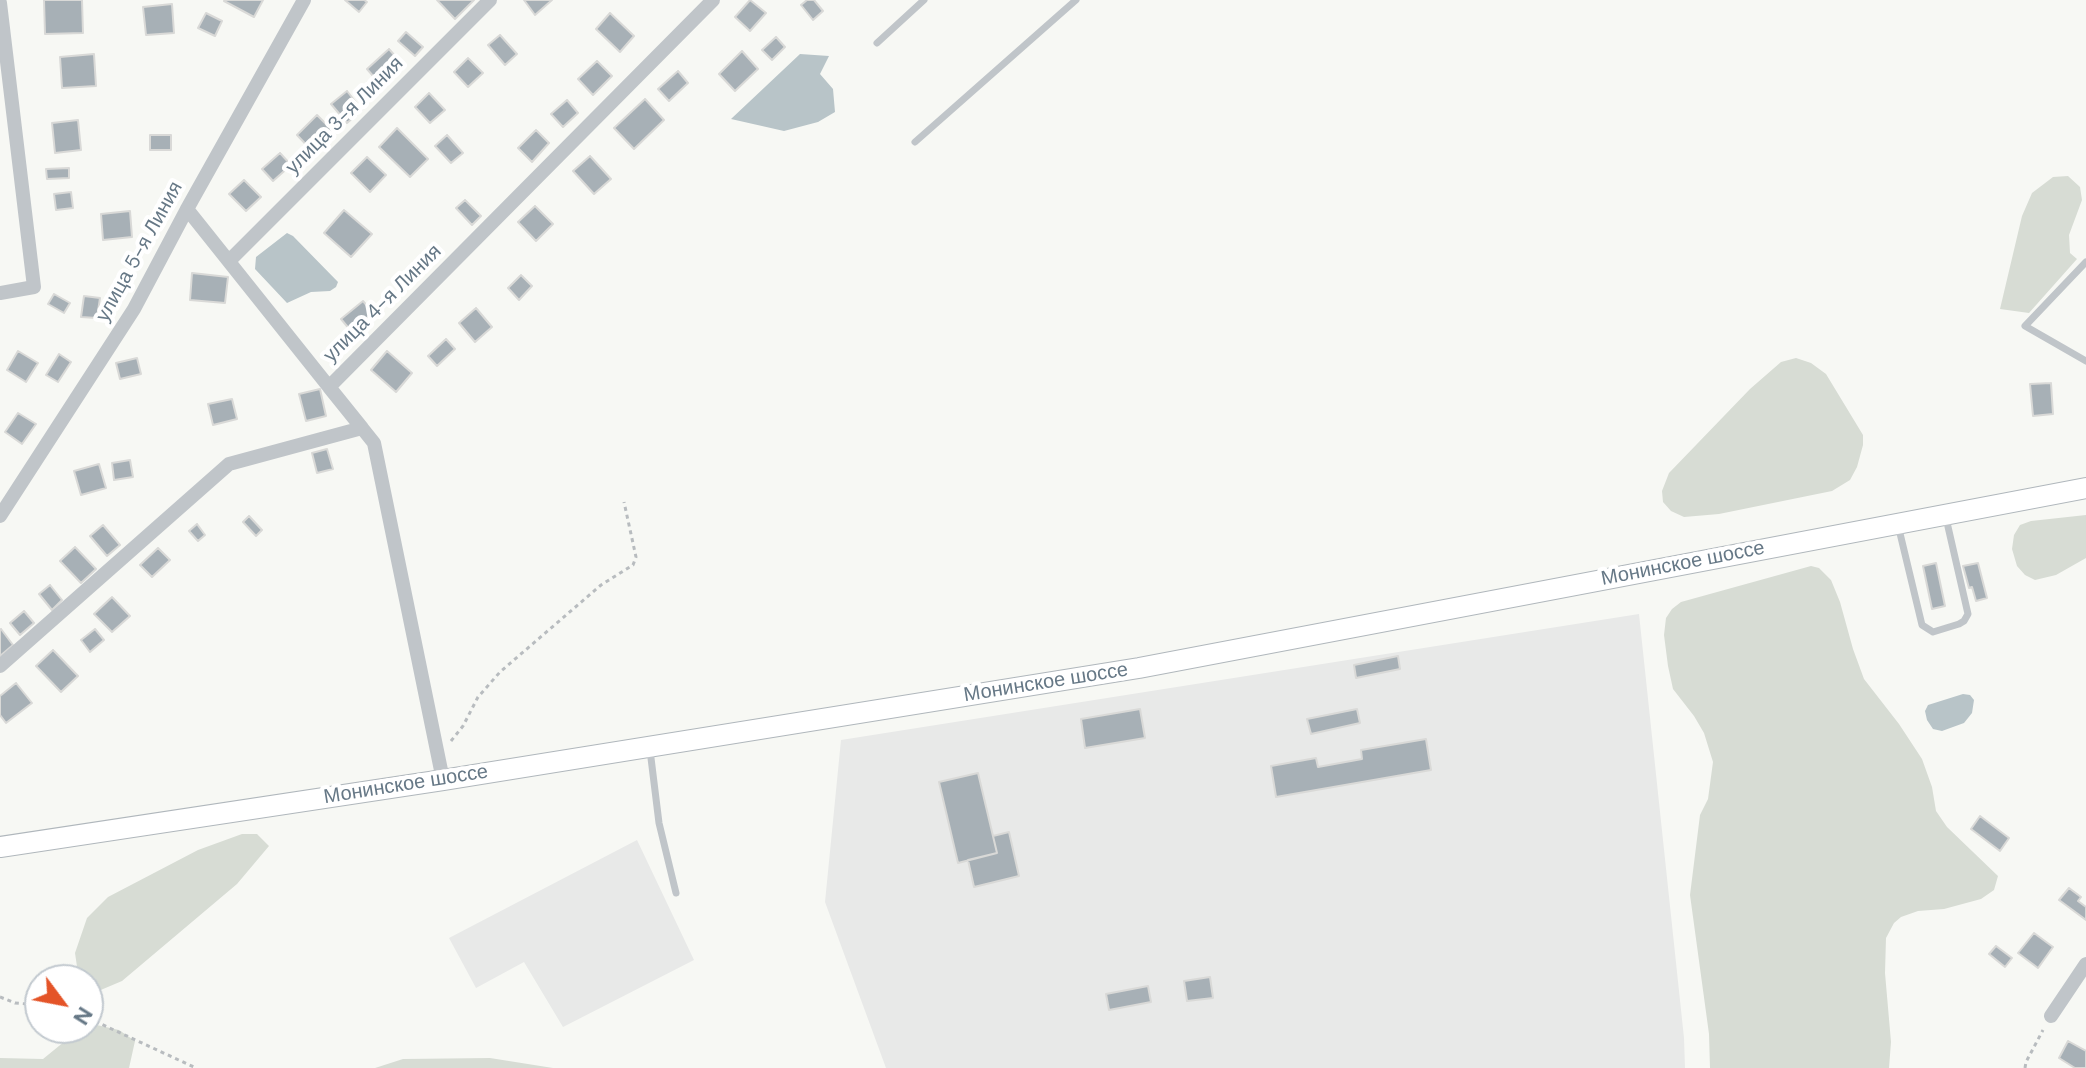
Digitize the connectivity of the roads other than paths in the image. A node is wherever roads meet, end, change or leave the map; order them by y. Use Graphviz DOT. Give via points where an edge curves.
graph roads {
  1 [pos="304,0"];
  2 [pos="490,0"];
  3 [pos="713,0"];
  4 [pos="924,0"];
  5 [pos="1076,0"];
  6 [pos="0,3"];
  7 [pos="877,43"];
  8 [pos="915,142"];
  9 [pos="187,209"];
  10 [pos="229,261"];
  11 [pos="2086,262"];
  12 [pos="0,293"];
  13 [pos="2086,361"];
  14 [pos="329,387"];
  15 [pos="362,428"];
  16 [pos="2086,488"];
  17 [pos="1945,513"];
  18 [pos="0,516"];
  19 [pos="1898,523"];
  20 [pos="0,666"];
  21 [pos="650,747"];
  22 [pos="443,780"];
  23 [pos="0,847"];
  24 [pos="676,893"];
  25 [pos="2086,964"];
  26 [pos="2051,1016"];
  1 -- 9 [label="street, улица 5-я Линия"];
  2 -- 10 [label="street, улица 3-я Линия"];
  3 -- 14 [label="street, улица 4-я Линия"];
  4 -- 7 [label="lane"];
  5 -- 8 [label="lane"];
  6 -- 12 [label="street" via="34,287"];
  9 -- 10 [label="street"];
  9 -- 18 [label="street, улица 5-я Линия" via="134,309"];
  10 -- 14 [label="street"];
  11 -- 13 [label="lane" via="2025,326"];
  14 -- 15 [label="street, улица 4-я Линия"];
  15 -- 20 [label="street" via="229,464"];
  15 -- 22 [label="street, улица 4-я Линия" via="374,443"];
  16 -- 17 [label="main road, Монинское шоссе"];
  17 -- 19 [label="main road, Монинское шоссе"];
  17 -- 19 [label="lane" via="1968,614 1959,624 1933,632 1922,625"];
  19 -- 21 [label="main road, Монинское шоссе" via="1139,668"];
  21 -- 22 [label="main road, Монинское шоссе"];
  21 -- 24 [label="lane" via="659,823"];
  22 -- 23 [label="main road, Монинское шоссе"];
  25 -- 26 [label="street"];
}
